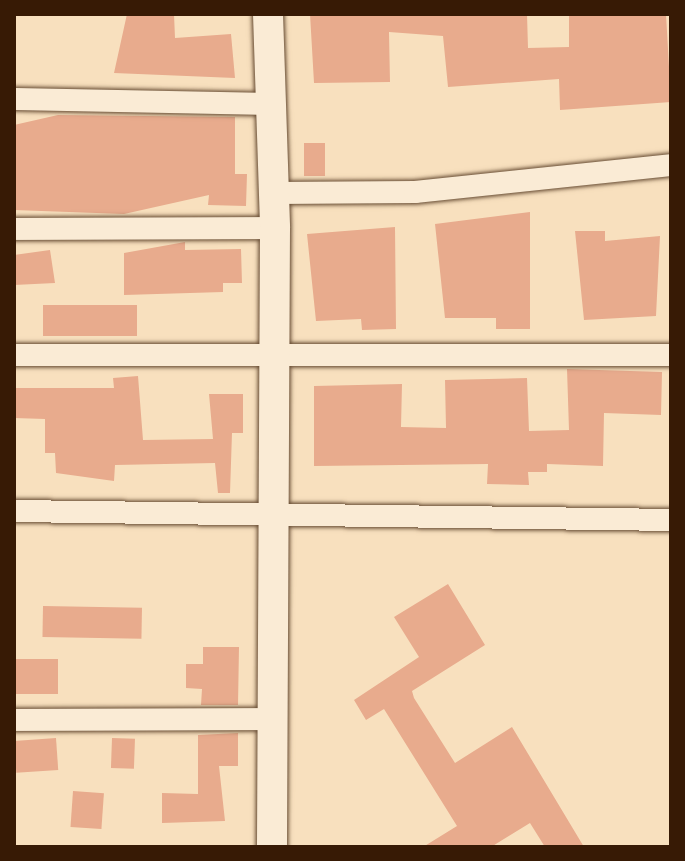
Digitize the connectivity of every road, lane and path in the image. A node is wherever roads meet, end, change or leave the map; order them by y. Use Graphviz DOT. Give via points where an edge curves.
graph roads {
  1 [pos="268,14"];
  2 [pos="14,99"];
  3 [pos="273,104"];
  4 [pos="671,165"];
  5 [pos="275,193"];
  6 [pos="275,228"];
  7 [pos="14,229"];
  8 [pos="276,354"];
  9 [pos="14,355"];
  10 [pos="671,355"];
  11 [pos="273,510"];
  12 [pos="14,511"];
  13 [pos="671,520"];
  14 [pos="273,719"];
  15 [pos="14,720"];
  16 [pos="272,847"];
  1 -- 3 [label="street"];
  2 -- 3 [label="street"];
  3 -- 5 [label="street"];
  4 -- 5 [label="street" via="415,192"];
  5 -- 6 [label="street"];
  6 -- 7 [label="street"];
  6 -- 8 [label="street"];
  8 -- 9 [label="street"];
  8 -- 10 [label="street"];
  8 -- 11 [label="street"];
  11 -- 12 [label="street"];
  11 -- 13 [label="street"];
  11 -- 14 [label="street"];
  14 -- 15 [label="street"];
  14 -- 16 [label="street"];
}
